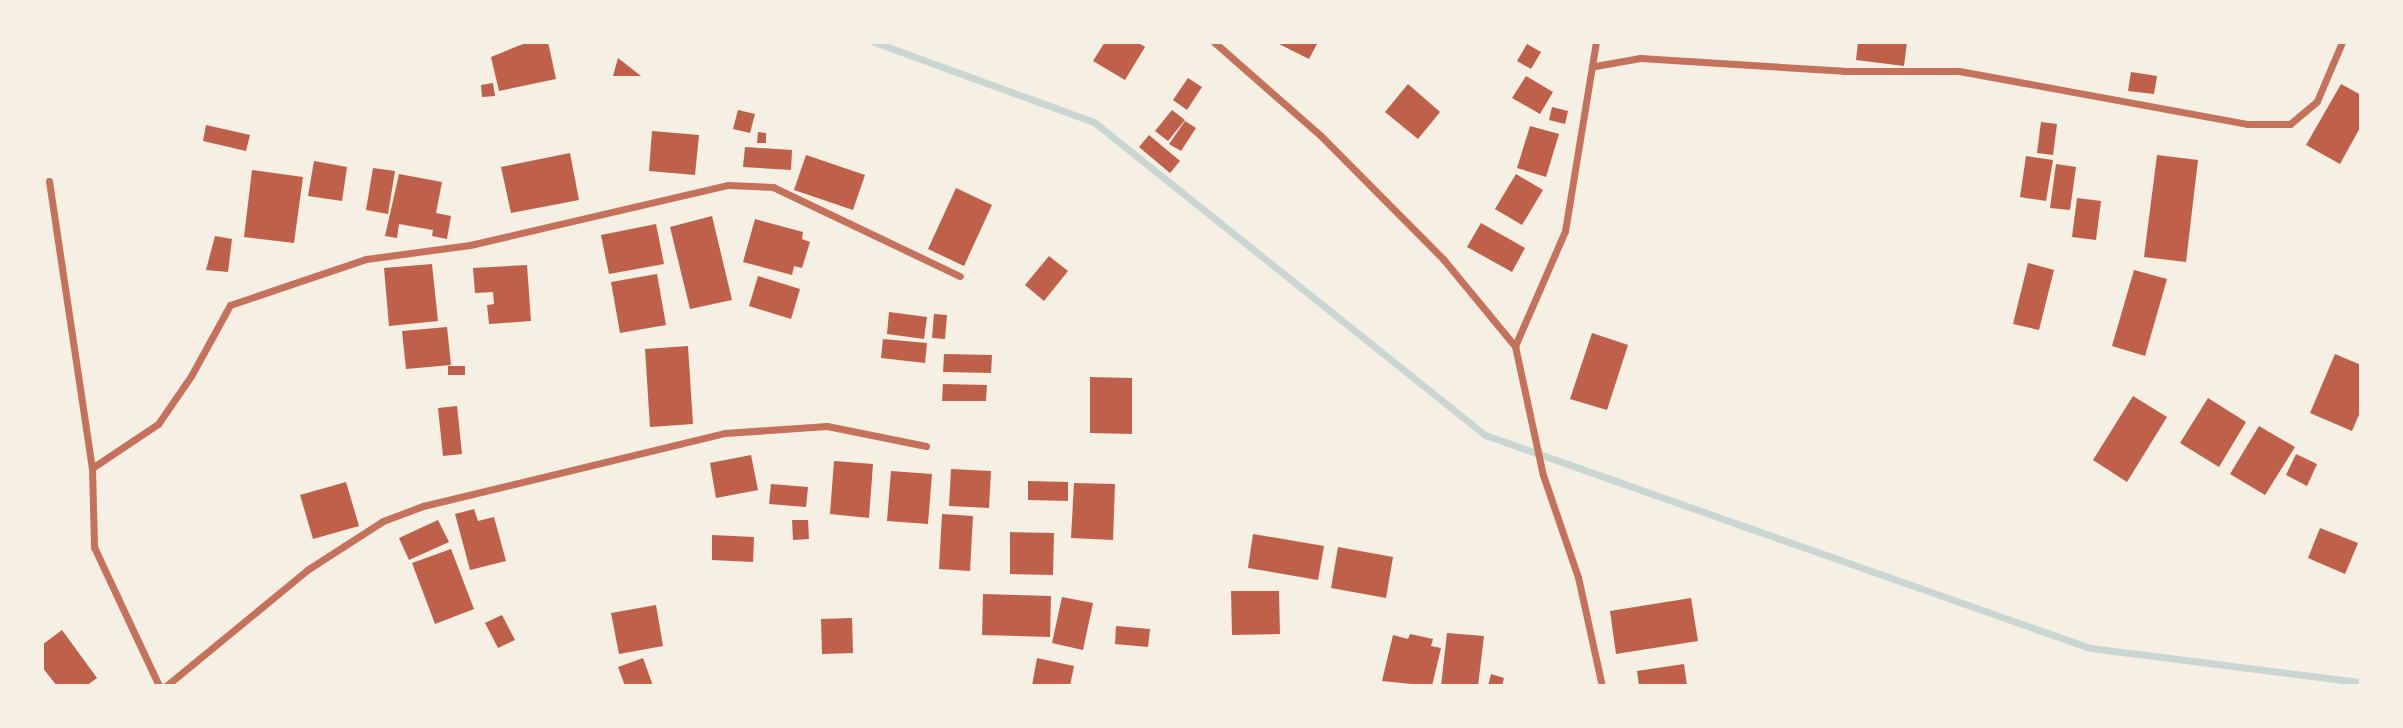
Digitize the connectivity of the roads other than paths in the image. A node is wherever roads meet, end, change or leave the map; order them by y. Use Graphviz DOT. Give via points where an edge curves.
graph roads {
  1 [pos="1214,42"];
  2 [pos="1596,42"];
  3 [pos="2342,42"];
  4 [pos="1595,66"];
  5 [pos="48,181"];
  6 [pos="960,276"];
  7 [pos="1516,346"];
  8 [pos="926,446"];
  9 [pos="92,468"];
  10 [pos="159,686"];
  11 [pos="166,686"];
  12 [pos="1602,686"];
  1 -- 7 [label="street" via="1321,136 1444,260"];
  2 -- 4 [label="street"];
  3 -- 4 [label="street" via="2317,101 2290,124 2248,124 1959,71 1844,71 1640,58"];
  4 -- 7 [label="street" via="1565,232"];
  5 -- 9 [label="street"];
  6 -- 9 [label="street" via="774,187 728,185 690,190 470,245 366,258 230,305 158,424"];
  7 -- 12 [label="street" via="1544,475 1578,577"];
  8 -- 11 [label="street" via="827,426 725,433 423,506 383,520 307,570"];
  9 -- 10 [label="street" via="94,547"];
}
